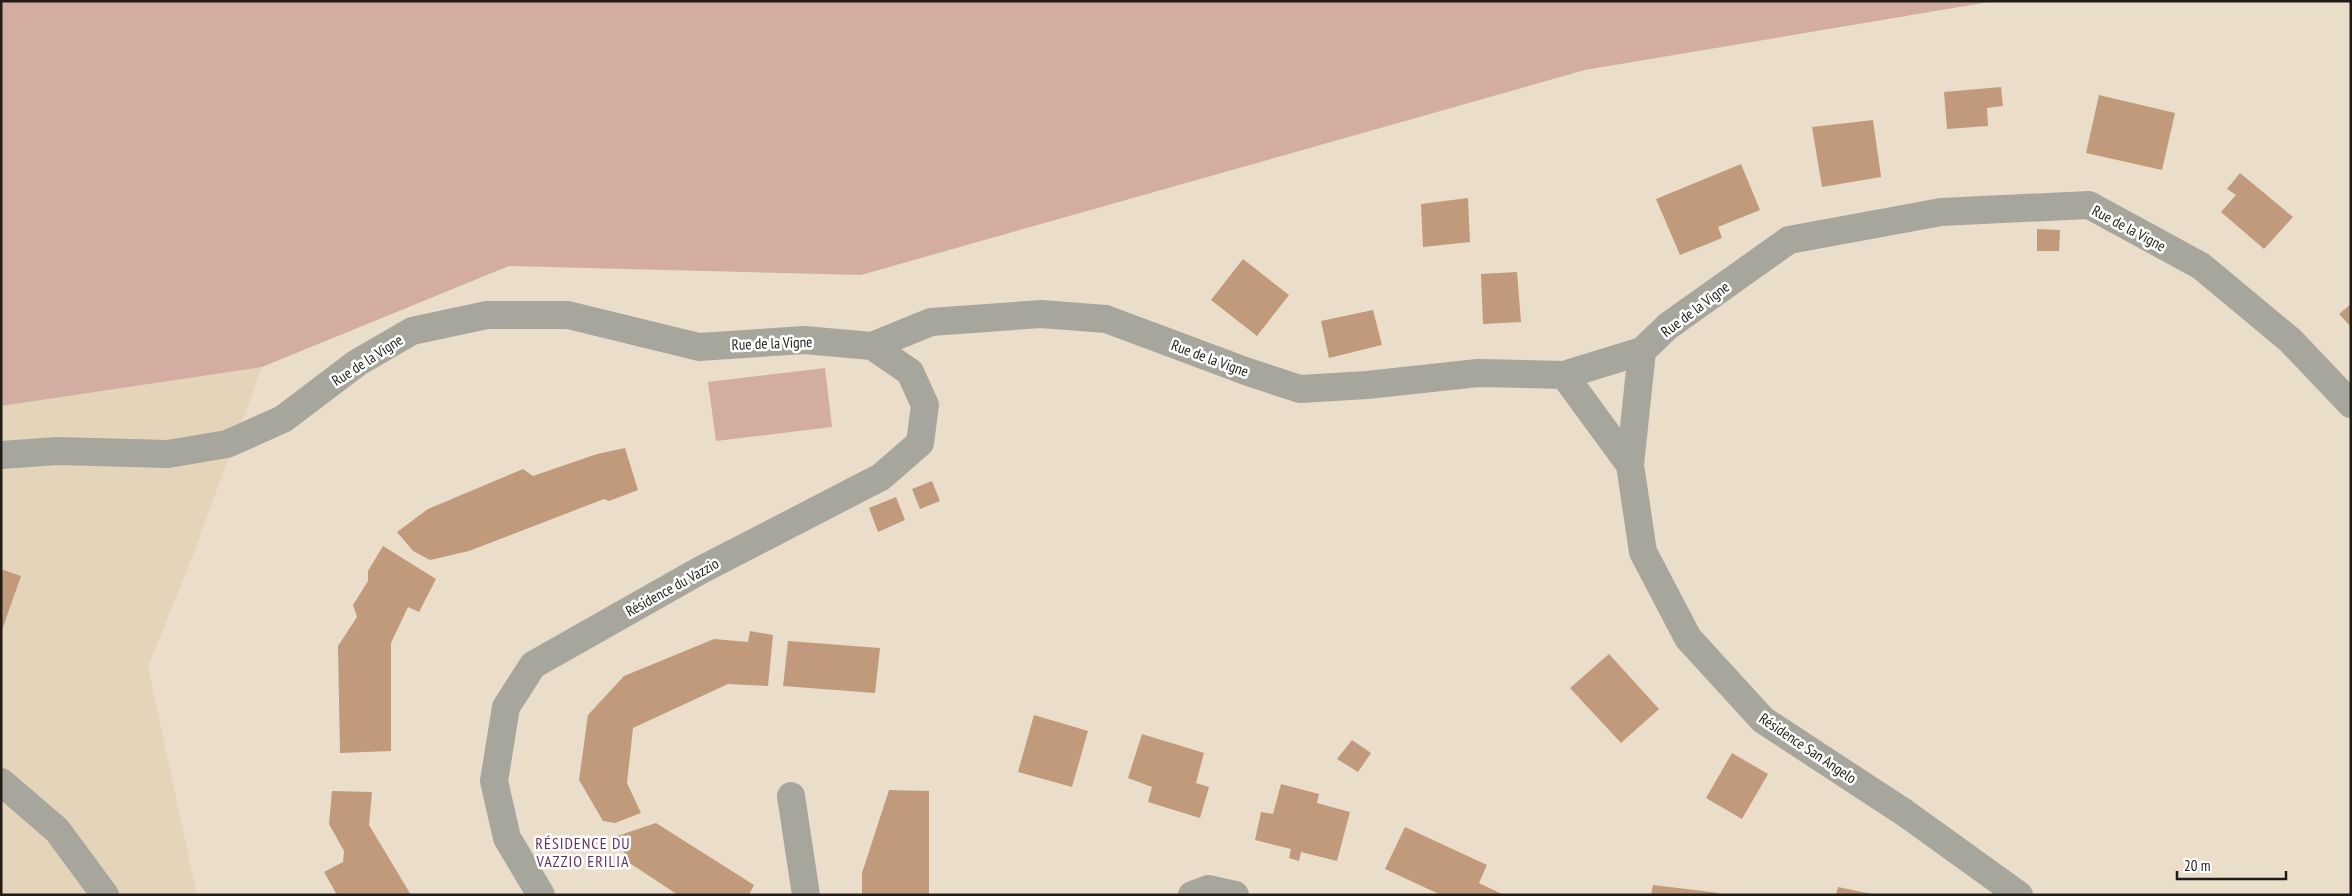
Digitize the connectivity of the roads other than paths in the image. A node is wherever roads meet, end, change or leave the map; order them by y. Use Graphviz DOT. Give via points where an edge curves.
graph roads {
  1 [pos="872,346"];
  2 [pos="1642,351"];
  3 [pos="1564,375"];
  4 [pos="2351,404"];
  5 [pos="1,455"];
  6 [pos="1630,466"];
  7 [pos="1,782"];
  8 [pos="791,796"];
  9 [pos="105,895"];
  10 [pos="541,895"];
  11 [pos="806,895"];
  12 [pos="1192,895"];
  13 [pos="1234,895"];
  14 [pos="2019,895"];
  1 -- 3 [label="street, Rue de la Vigne" via="931,322 1041,314 1106,319 1300,389 1478,373"];
  1 -- 5 [label="street, Rue de la Vigne" via="804,340 699,347 568,315 488,315 412,331 357,363 283,419 227,444 168,454 57,451"];
  1 -- 10 [label="street, Résidence du Vazzio" via="910,372 925,405 920,442 881,477 699,571 533,665 506,707 494,781 507,838"];
  2 -- 3 [label="street, Rue de la Vigne"];
  2 -- 4 [label="street, Rue de la Vigne" via="1668,326 1789,240 1940,212 2089,205 2201,266 2290,340"];
  2 -- 6 [label="street, Résidence San Angelo"];
  3 -- 6 [label="street, Résidence San Angelo"];
  6 -- 14 [label="street, Résidence San Angelo" via="1643,552 1688,638 1763,720 1905,813"];
  7 -- 9 [label="street" via="57,830"];
  8 -- 11 [label="street"];
  12 -- 13 [label="street" via="1208,889"];
}
